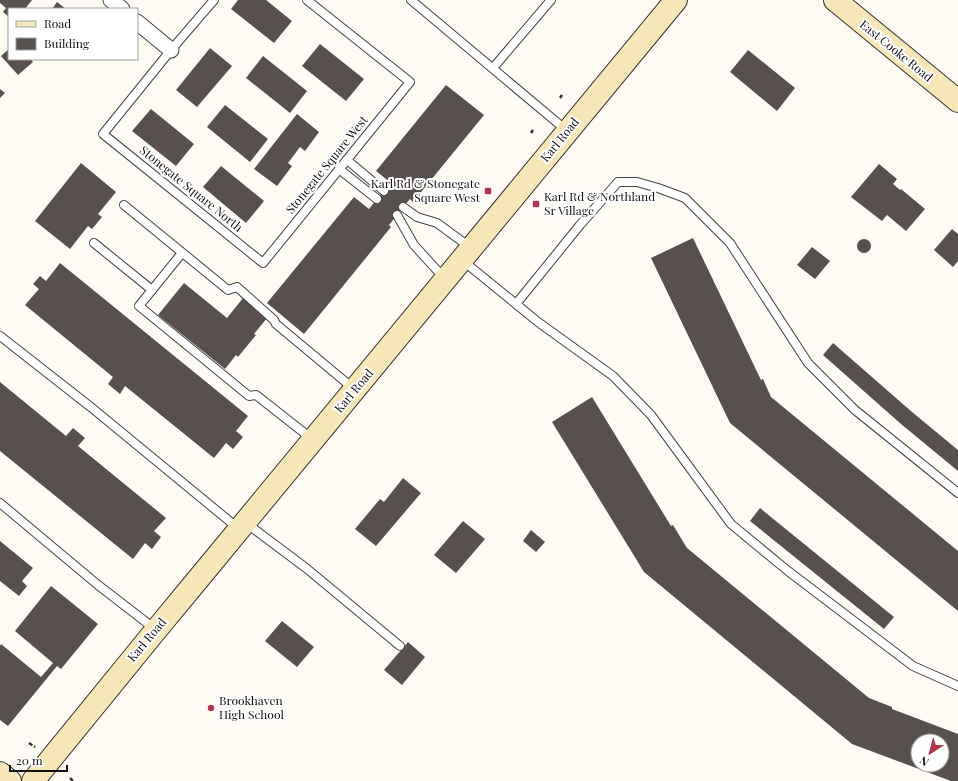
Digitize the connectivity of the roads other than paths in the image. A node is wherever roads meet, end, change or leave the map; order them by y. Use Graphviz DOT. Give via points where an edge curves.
graph roads {
  1 [pos="111,0"];
  2 [pos="214,0"];
  3 [pos="307,0"];
  4 [pos="411,0"];
  5 [pos="551,0"];
  6 [pos="676,0"];
  7 [pos="835,0"];
  8 [pos="121,8"];
  9 [pos="138,23"];
  10 [pos="171,50"];
  11 [pos="493,68"];
  12 [pos="958,101"];
  13 [pos="567,131"];
  14 [pos="347,160"];
  15 [pos="339,169"];
  16 [pos="384,191"];
  17 [pos="377,199"];
  18 [pos="124,205"];
  19 [pos="403,208"];
  20 [pos="397,215"];
  21 [pos="94,243"];
  22 [pos="182,252"];
  23 [pos="467,254"];
  24 [pos="263,263"];
  25 [pos="446,280"];
  26 [pos="152,290"];
  27 [pos="516,304"];
  28 [pos="0,336"];
  29 [pos="355,390"];
  30 [pos="313,440"];
  31 [pos="958,493"];
  32 [pos="0,503"];
  33 [pos="243,526"];
  34 [pos="156,630"];
  35 [pos="400,646"];
  36 [pos="958,686"];
  37 [pos="0,773"];
  38 [pos="10,781"];
  39 [pos="33,781"];
  1 -- 8 [label="street"];
  2 -- 10 [label="lane"];
  3 -- 14 [label="lane, Stonegate Square West" via="410,82"];
  4 -- 11 [label="lane"];
  5 -- 11 [label="lane"];
  6 -- 13 [label="main road, Karl Road"];
  7 -- 12 [label="main road, East Cooke Road"];
  9 -- 10 [label="street"];
  10 -- 24 [label="lane, Stonegate Square North" via="103,134"];
  11 -- 13 [label="lane"];
  13 -- 23 [label="main road, Karl Road"];
  14 -- 15 [label="lane, Stonegate Square West"];
  14 -- 16 [label="lane"];
  15 -- 17 [label="lane"];
  15 -- 24 [label="lane, Stonegate Square West"];
  18 -- 22 [label="lane"];
  19 -- 23 [label="lane" via="417,217 437,223"];
  20 -- 25 [label="lane" via="414,245"];
  21 -- 26 [label="lane"];
  22 -- 26 [label="lane"];
  22 -- 29 [label="lane" via="228,290 237,287 276,324"];
  23 -- 25 [label="main road, Karl Road"];
  23 -- 27 [label="lane"];
  25 -- 29 [label="main road, Karl Road"];
  26 -- 30 [label="lane" via="139,306 249,396 256,395"];
  27 -- 31 [label="lane" via="618,182 637,182 685,198 730,243 808,363 855,410"];
  27 -- 36 [label="lane" via="613,376 652,415 731,524 913,666"];
  28 -- 33 [label="lane"];
  29 -- 30 [label="main road, Karl Road"];
  30 -- 33 [label="main road, Karl Road"];
  32 -- 34 [label="lane"];
  33 -- 34 [label="main road, Karl Road"];
  33 -- 35 [label="lane" via="306,568"];
  34 -- 39 [label="main road, Karl Road"];
  37 -- 38 [label="main road"];
}
